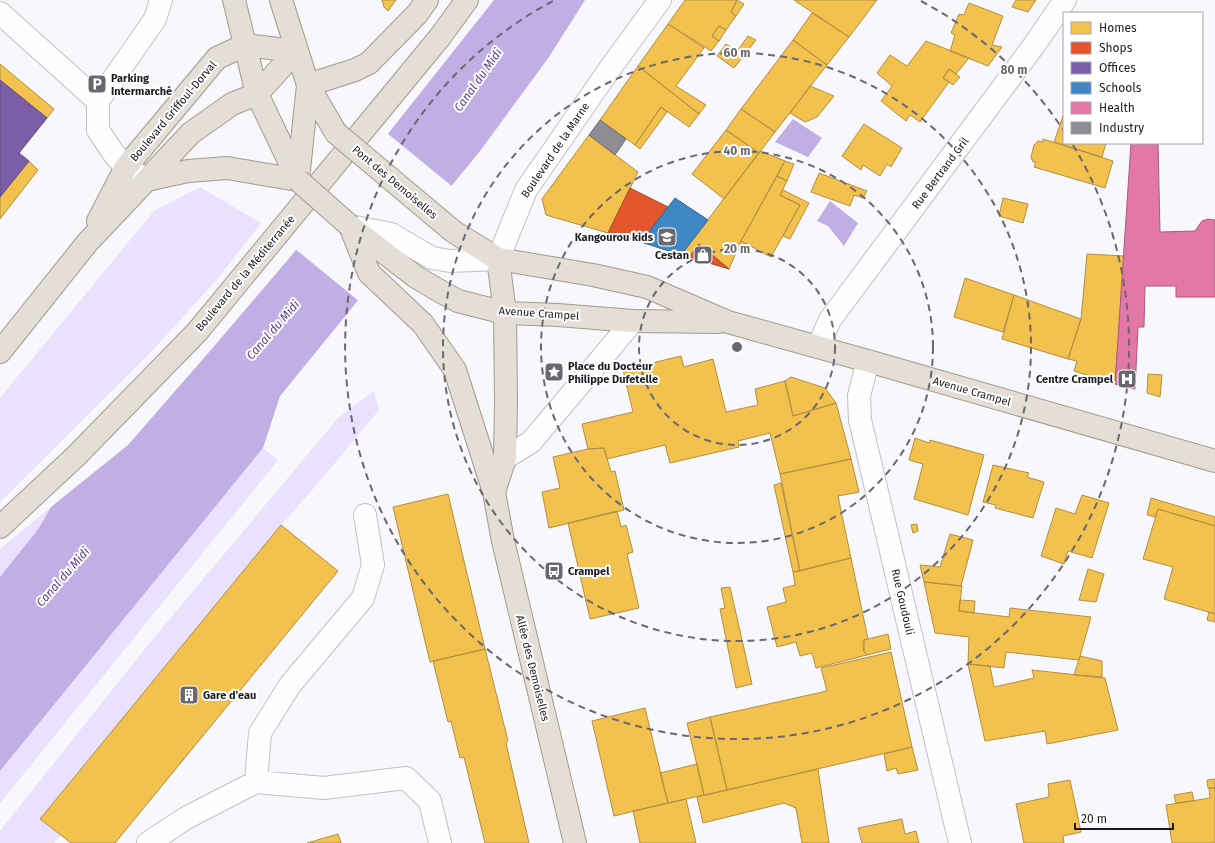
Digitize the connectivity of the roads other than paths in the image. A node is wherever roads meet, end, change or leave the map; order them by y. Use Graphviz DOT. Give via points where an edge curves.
graph roads {
  1 [pos="10,0"];
  2 [pos="161,0"];
  3 [pos="234,0"];
  4 [pos="281,0"];
  5 [pos="426,0"];
  6 [pos="467,0"];
  7 [pos="660,0"];
  8 [pos="1065,0"];
  9 [pos="0,13"];
  10 [pos="245,45"];
  11 [pos="296,51"];
  12 [pos="308,85"];
  13 [pos="257,94"];
  14 [pos="98,101"];
  15 [pos="126,167"];
  16 [pos="147,180"];
  17 [pos="298,180"];
  18 [pos="350,226"];
  19 [pos="454,232"];
  20 [pos="87,243"];
  21 [pos="498,259"];
  22 [pos="505,313"];
  23 [pos="633,321"];
  24 [pos="728,322"];
  25 [pos="818,347"];
  26 [pos="0,352"];
  27 [pos="868,361"];
  28 [pos="505,458"];
  29 [pos="1215,461"];
  30 [pos="494,492"];
  31 [pos="365,515"];
  32 [pos="0,527"];
  33 [pos="256,782"];
  34 [pos="148,843"];
  35 [pos="440,843"];
  36 [pos="575,843"];
  37 [pos="960,843"];
  1 -- 9 [label="street"];
  2 -- 14 [label="street" via="155,19"];
  3 -- 10 [label="main road"];
  4 -- 11 [label="main road"];
  5 -- 12 [label="main road" via="417,14 369,63"];
  6 -- 32 [label="main road, Boulevard de la Méditerranée" via="440,37 196,332 76,456"];
  7 -- 21 [label="street, Boulevard de la Marne" via="526,190"];
  8 -- 25 [label="street, Rue Bertrand Gril" via="1036,44 830,320"];
  9 -- 14 [label="street"];
  10 -- 11 [label="main road"];
  10 -- 13 [label="main road"];
  10 -- 15 [label="main road, Boulevard Griffoul-Dorval" via="217,58"];
  11 -- 12 [label="main road"];
  11 -- 13 [label="main road, Boulevard Griffoul-Dorval"];
  12 -- 17 [label="main road"];
  12 -- 19 [label="main road, Pont des Demoiselles, bridge" via="336,133"];
  13 -- 16 [label="main road, Boulevard Griffoul-Dorval" via="232,104 191,133"];
  13 -- 17 [label="main road"];
  14 -- 15 [label="street" via="98,130"];
  15 -- 16 [label="street"];
  15 -- 20 [label="main road, Boulevard Griffoul-Dorval"];
  16 -- 17 [label="main road" via="188,171 227,168"];
  16 -- 20 [label="main road, Boulevard Griffoul-Dorval"];
  17 -- 18 [label="main road, bridge"];
  18 -- 21 [label="street" via="391,234 432,258 450,261"];
  18 -- 22 [label="main road, Avenue Crampel" via="416,277 458,301"];
  18 -- 30 [label="main road, Allée des Demoiselles" via="369,272 423,324 455,370"];
  19 -- 21 [label="main road, Avenue Crampel"];
  20 -- 26 [label="main road, Boulevard Griffoul-Dorval"];
  21 -- 22 [label="main road, Allée des Demoiselles"];
  21 -- 24 [label="main road, Avenue Crampel" via="647,287"];
  22 -- 23 [label="main road, Avenue Crampel"];
  22 -- 28 [label="main road, Allée des Demoiselles"];
  23 -- 24 [label="main road, Avenue Crampel"];
  23 -- 28 [label="street" via="530,442"];
  24 -- 25 [label="main road, Avenue Crampel"];
  25 -- 27 [label="main road, Avenue Crampel"];
  27 -- 29 [label="main road, Avenue Crampel"];
  27 -- 37 [label="street, Rue Goudouli" via="859,396 860,420"];
  28 -- 30 [label="main road, Allée des Demoiselles"];
  30 -- 36 [label="main road, Allée des Demoiselles" via="503,542"];
  31 -- 33 [label="street" via="373,565 363,598 290,685 260,733"];
  33 -- 34 [label="street" via="186,818"];
  33 -- 35 [label="street" via="324,788 406,778 430,801"];
}
